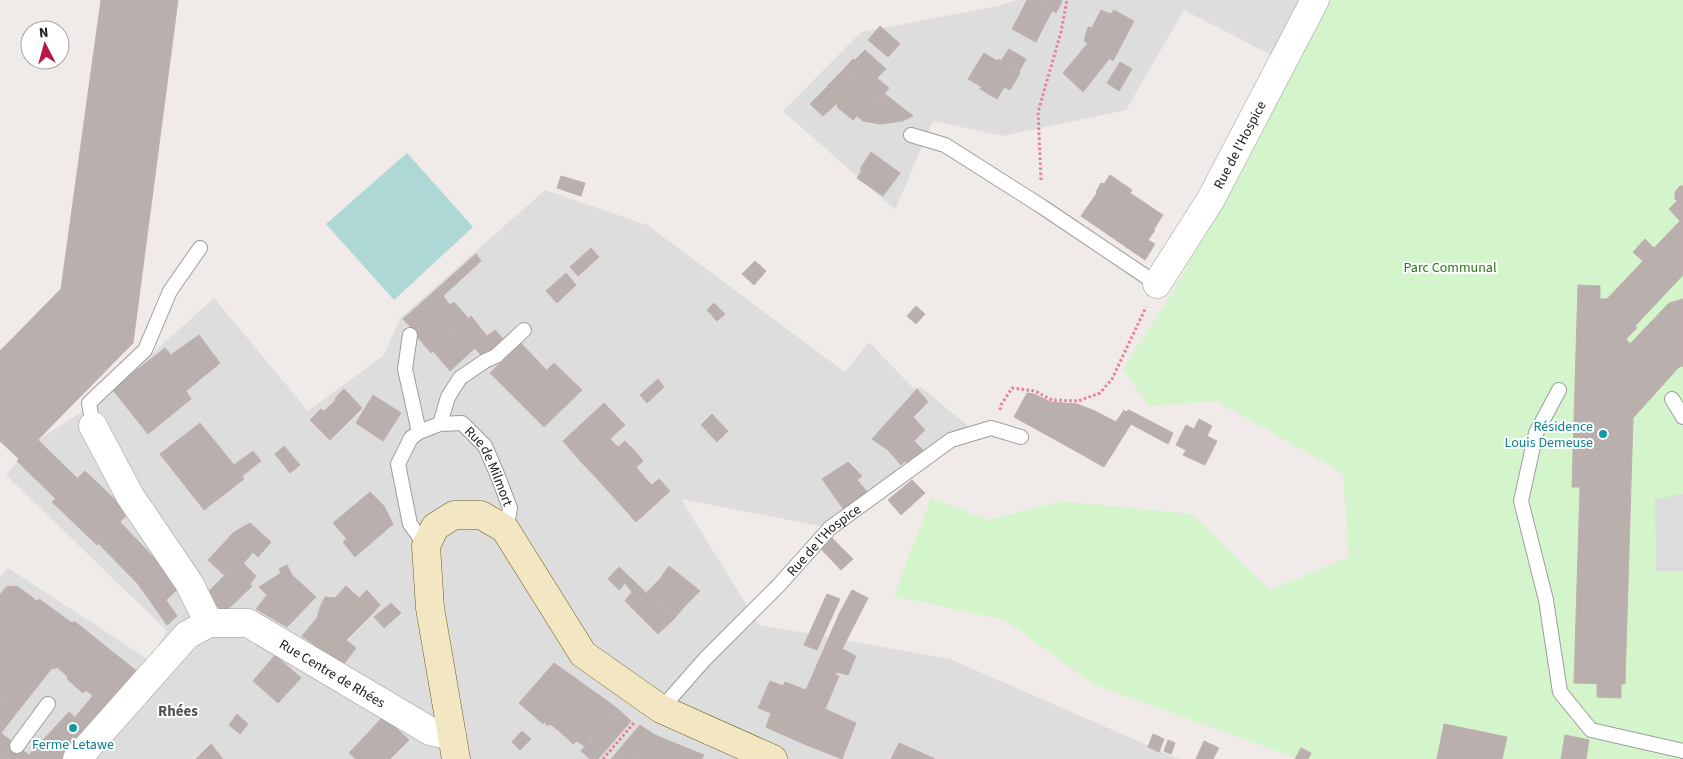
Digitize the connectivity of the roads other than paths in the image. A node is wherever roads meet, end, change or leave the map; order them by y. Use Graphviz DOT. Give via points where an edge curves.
graph roads {
  1 [pos="1315,0"];
  2 [pos="911,135"];
  3 [pos="200,248"];
  4 [pos="1157,284"];
  5 [pos="524,330"];
  6 [pos="410,335"];
  7 [pos="1559,390"];
  8 [pos="1672,399"];
  9 [pos="1683,417"];
  10 [pos="440,424"];
  11 [pos="93,426"];
  12 [pos="419,432"];
  13 [pos="1021,437"];
  14 [pos="506,532"];
  15 [pos="426,546"];
  16 [pos="209,623"];
  17 [pos="48,704"];
  18 [pos="656,707"];
  19 [pos="17,746"];
  20 [pos="454,748"];
  21 [pos="1683,751"];
  22 [pos="77,759"];
  23 [pos="773,759"];
  1 -- 4 [label="street, Rue de l'Hospice" via="1211,199"];
  2 -- 4 [label="lane" via="945,145"];
  3 -- 11 [label="lane" via="170,291 145,350 89,402"];
  5 -- 10 [label="lane" via="496,356 460,378 448,397"];
  6 -- 12 [label="lane" via="405,369"];
  7 -- 21 [label="lane" via="1536,434 1521,501 1546,600 1560,692 1591,730"];
  8 -- 9 [label="lane"];
  10 -- 12 [label="lane, Rue de Milmort"];
  10 -- 14 [label="lane, Rue de Milmort" via="462,423 485,446 510,508"];
  11 -- 16 [label="street" via="130,496 189,583"];
  12 -- 15 [label="lane" via="412,438 398,464 410,524"];
  13 -- 18 [label="lane, Rue de l'Hospice" via="991,428 951,440 830,528"];
  14 -- 15 [label="street, Rue de Milmort" via="480,515 454,515 436,527"];
  14 -- 18 [label="street, Rue de Milmort" via="583,654"];
  15 -- 20 [label="street" via="430,608"];
  16 -- 20 [label="street, Rue Centre de Rhées" via="248,622"];
  16 -- 22 [label="street, Rue Centre de Rhées" via="187,635"];
  17 -- 19 [label="lane"];
  18 -- 23 [label="street, Rue de Milmort"];
}
